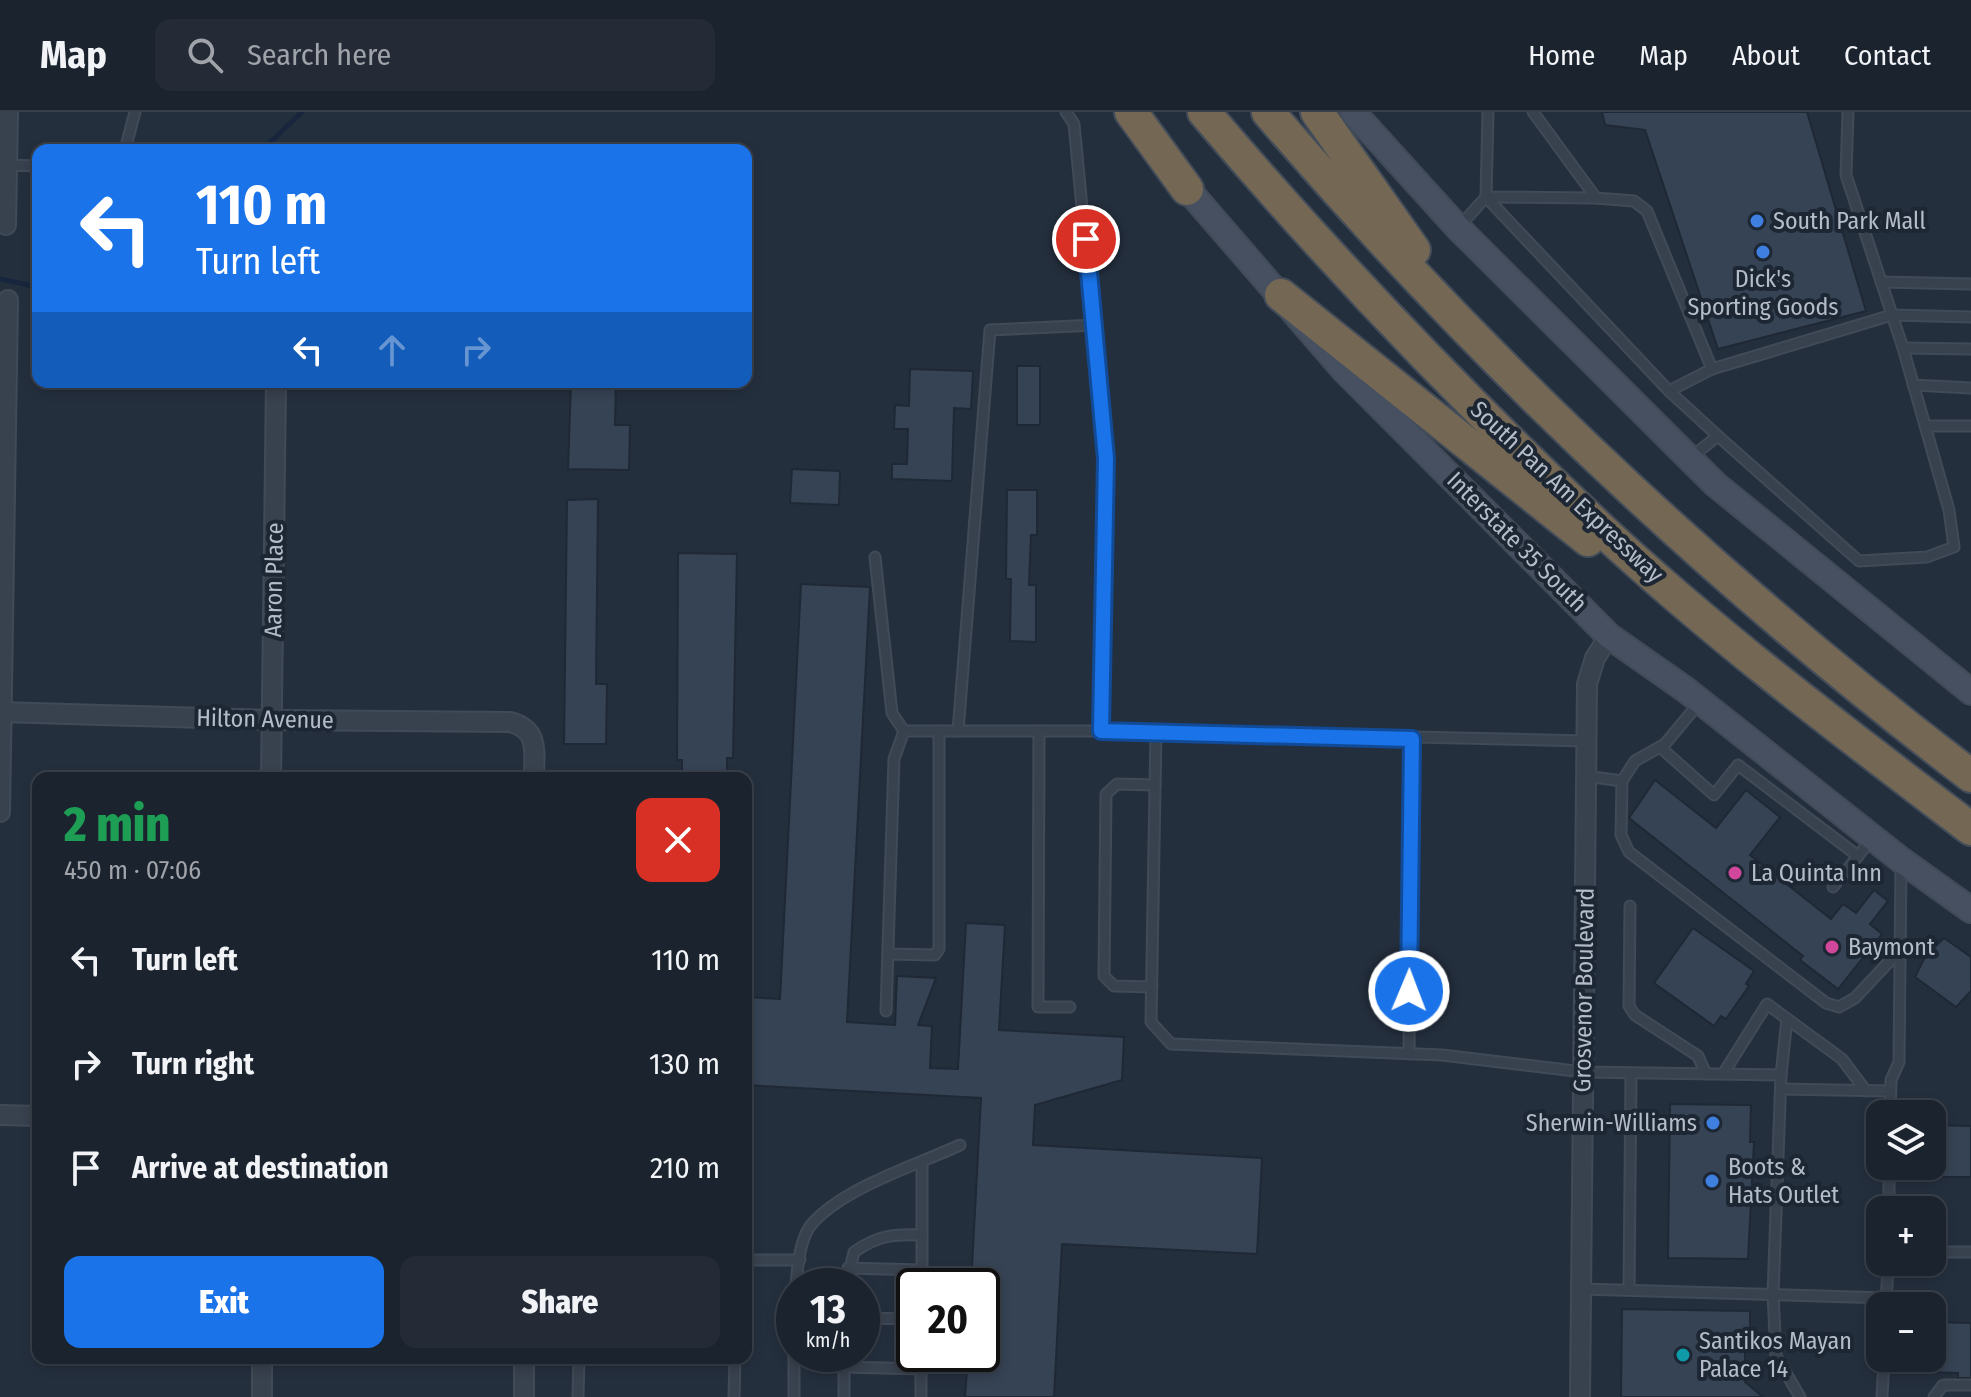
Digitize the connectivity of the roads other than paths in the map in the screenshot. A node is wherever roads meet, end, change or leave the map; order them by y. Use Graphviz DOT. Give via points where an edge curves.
graph roads {
  1 [pos="8,112"];
  2 [pos="135,112"];
  3 [pos="1066,112"];
  4 [pos="1119,112"];
  5 [pos="1131,112"];
  6 [pos="1204,112"];
  7 [pos="1268,112"];
  8 [pos="1317,112"];
  9 [pos="1353,112"];
  10 [pos="1488,112"];
  11 [pos="1533,112"];
  12 [pos="1848,112"];
  13 [pos="127,144"];
  14 [pos="6,165"];
  15 [pos="32,166"];
  16 [pos="1187,189"];
  17 [pos="1486,197"];
  18 [pos="1596,198"];
  19 [pos="6,225"];
  20 [pos="1458,228"];
  21 [pos="1881,282"];
  22 [pos="1971,284"];
  23 [pos="1281,295"];
  24 [pos="8,300"];
  25 [pos="1892,315"];
  26 [pos="1971,317"];
  27 [pos="4,320"];
  28 [pos="1096,325"];
  29 [pos="1903,348"];
  30 [pos="1971,349"];
  31 [pos="1494,359"];
  32 [pos="1712,369"];
  33 [pos="1913,385"];
  34 [pos="276,388"];
  35 [pos="1971,388"];
  36 [pos="1669,391"];
  37 [pos="1925,426"];
  38 [pos="1971,426"];
  39 [pos="1718,436"];
  40 [pos="1689,459"];
  41 [pos="875,557"];
  42 [pos="1609,636"];
  43 [pos="1971,692"];
  44 [pos="1701,701"];
  45 [pos="1,712"];
  46 [pos="273,720"];
  47 [pos="904,731"];
  48 [pos="939,731"];
  49 [pos="958,731"];
  50 [pos="1039,731"];
  51 [pos="1101,731"];
  52 [pos="1156,731"];
  53 [pos="1412,739"];
  54 [pos="1853,739"];
  55 [pos="1586,741"];
  56 [pos="1660,747"];
  57 [pos="271,772"];
  58 [pos="534,772"];
  59 [pos="1586,776"];
  60 [pos="1971,776"];
  61 [pos="1622,781"];
  62 [pos="1155,785"];
  63 [pos="0,812"];
  64 [pos="1971,829"];
  65 [pos="1866,847"];
  66 [pos="1901,860"];
  67 [pos="1833,887"];
  68 [pos="1630,906"];
  69 [pos="1969,908"];
  70 [pos="1900,950"];
  71 [pos="888,954"];
  72 [pos="1152,987"];
  73 [pos="1070,1007"];
  74 [pos="886,1011"];
  75 [pos="1787,1019"];
  76 [pos="1409,1054"];
  77 [pos="1583,1072"];
  78 [pos="1631,1073"];
  79 [pos="1706,1074"];
  80 [pos="1723,1074"];
  81 [pos="1781,1075"];
  82 [pos="1781,1089"];
  83 [pos="1866,1091"];
  84 [pos="1890,1091"];
  85 [pos="1890,1100"];
  86 [pos="0,1115"];
  87 [pos="32,1116"];
  88 [pos="960,1145"];
  89 [pos="922,1162"];
  90 [pos="922,1235"];
  91 [pos="1946,1252"];
  92 [pos="1971,1252"];
  93 [pos="752,1260"];
  94 [pos="800,1260"];
  95 [pos="799,1268"];
  96 [pos="848,1268"];
  97 [pos="922,1268"];
  98 [pos="1582,1289"];
  99 [pos="1629,1290"];
  100 [pos="1773,1294"];
  101 [pos="1866,1301"];
  102 [pos="262,1364"];
  103 [pos="524,1364"];
  104 [pos="579,1364"];
  105 [pos="735,1364"];
  106 [pos="794,1372"];
  107 [pos="844,1372"];
  108 [pos="921,1372"];
  109 [pos="1883,1372"];
  110 [pos="1971,1385"];
  111 [pos="262,1397"];
  112 [pos="524,1397"];
  113 [pos="578,1397"];
  114 [pos="734,1397"];
  115 [pos="794,1397"];
  116 [pos="844,1397"];
  117 [pos="921,1397"];
  118 [pos="1580,1397"];
  119 [pos="1800,1397"];
  120 [pos="1882,1397"];
  121 [pos="1934,1397"];
  1 -- 14 [label="street"];
  2 -- 13 [label="lane"];
  3 -- 28 [label="lane" via="1074,124"];
  4 -- 16 [label="main road, Interstate 35 South"];
  5 -- 16 [label="highway"];
  6 -- 54 [label="highway, South Pan Am Expressway" via="1411,343 1602,529"];
  7 -- 31 [label="highway, South Pan Am Expressway"];
  8 -- 31 [label="highway"];
  9 -- 20 [label="main road"];
  10 -- 17 [label="lane"];
  11 -- 18 [label="lane"];
  12 -- 21 [label="lane" via="1846,175"];
  14 -- 15 [label="lane"];
  14 -- 19 [label="street"];
  16 -- 23 [label="main road, Interstate 35 South"];
  17 -- 18 [label="lane"];
  17 -- 20 [label="lane"];
  17 -- 36 [label="lane"];
  18 -- 32 [label="lane" via="1634,201 1647,211"];
  20 -- 40 [label="main road"];
  21 -- 22 [label="lane"];
  21 -- 25 [label="lane"];
  23 -- 42 [label="main road, Interstate 35 South" via="1343,369"];
  23 -- 54 [label="highway" via="1749,674"];
  24 -- 27 [label="street"];
  25 -- 26 [label="lane"];
  25 -- 29 [label="lane"];
  25 -- 32 [label="lane"];
  27 -- 45 [label="street"];
  28 -- 49 [label="lane" via="990,330"];
  28 -- 51 [label="lane" via="1106,459"];
  29 -- 30 [label="lane"];
  29 -- 33 [label="lane"];
  31 -- 60 [label="highway, South Pan Am Expressway" via="1743,592"];
  32 -- 36 [label="lane"];
  33 -- 35 [label="lane"];
  33 -- 37 [label="lane"];
  34 -- 46 [label="street, Aaron Place"];
  36 -- 39 [label="lane"];
  37 -- 38 [label="lane"];
  37 -- 39 [label="lane" via="1954,547 1914,558 1859,561"];
  39 -- 40 [label="lane"];
  40 -- 43 [label="main road"];
  41 -- 47 [label="lane" via="892,713"];
  42 -- 44 [label="main road, Interstate 35 South"];
  42 -- 55 [label="street, Grosvenor Boulevard" via="1587,684"];
  44 -- 56 [label="lane"];
  44 -- 65 [label="main road, Interstate 35 South"];
  45 -- 46 [label="street, Hilton Avenue"];
  45 -- 63 [label="street"];
  46 -- 57 [label="street, Aaron Place"];
  46 -- 58 [label="street, Hilton Avenue" via="510,722 529,729 534,737"];
  47 -- 48 [label="lane"];
  47 -- 71 [label="lane" via="894,759"];
  48 -- 49 [label="lane"];
  48 -- 71 [label="lane" via="939,949 935,955"];
  49 -- 50 [label="lane"];
  50 -- 51 [label="lane"];
  50 -- 73 [label="lane" via="1038,1007"];
  51 -- 52 [label="lane"];
  52 -- 53 [label="lane"];
  52 -- 62 [label="lane"];
  53 -- 55 [label="lane"];
  53 -- 76 [label="lane"];
  54 -- 64 [label="highway, South Pan Am Expressway"];
  55 -- 59 [label="street, Grosvenor Boulevard"];
  56 -- 61 [label="lane" via="1635,761"];
  56 -- 65 [label="lane" via="1714,795 1738,765"];
  59 -- 61 [label="lane"];
  59 -- 77 [label="street, Grosvenor Boulevard"];
  61 -- 70 [label="lane" via="1621,835 1629,852 1826,1003 1839,1007 1855,998"];
  62 -- 72 [label="lane"];
  62 -- 72 [label="lane" via="1117,784 1106,794 1104,976 1114,986"];
  65 -- 66 [label="main road, Interstate 35 South"];
  65 -- 67 [label="lane"];
  66 -- 69 [label="main road, Interstate 35 South"];
  66 -- 70 [label="lane"];
  68 -- 79 [label="lane" via="1629,1006 1698,1056"];
  70 -- 84 [label="lane" via="1899,1062"];
  71 -- 74 [label="lane"];
  72 -- 76 [label="lane" via="1151,1022 1171,1044"];
  75 -- 80 [label="lane" via="1767,1004"];
  75 -- 81 [label="lane"];
  75 -- 83 [label="lane" via="1842,1059"];
  76 -- 77 [label="lane"];
  77 -- 78 [label="lane"];
  77 -- 98 [label="street, Grosvenor Boulevard"];
  78 -- 79 [label="lane"];
  78 -- 99 [label="lane"];
  79 -- 80 [label="lane"];
  80 -- 81 [label="lane"];
  81 -- 82 [label="lane"];
  82 -- 83 [label="lane"];
  82 -- 100 [label="lane"];
  83 -- 84 [label="lane"];
  84 -- 85 [label="lane"];
  86 -- 87 [label="street"];
  88 -- 89 [label="lane"];
  89 -- 90 [label="lane"];
  89 -- 94 [label="lane" via="850,1196 810,1227"];
  90 -- 96 [label="lane" via="888,1234 872,1240 854,1252"];
  90 -- 97 [label="lane"];
  91 -- 92 [label="lane"];
  93 -- 94 [label="lane"];
  94 -- 95 [label="lane"];
  98 -- 99 [label="lane"];
  98 -- 118 [label="street, Grosvenor Boulevard"];
  99 -- 100 [label="lane"];
  100 -- 101 [label="lane"];
  100 -- 119 [label="lane" via="1776,1356"];
  102 -- 111 [label="street"];
  103 -- 112 [label="street"];
  104 -- 113 [label="lane"];
  105 -- 114 [label="lane"];
  106 -- 115 [label="lane"];
  107 -- 116 [label="lane"];
  108 -- 117 [label="lane"];
  109 -- 120 [label="lane"];
  110 -- 121 [label="lane" via="1943,1385"];
}
